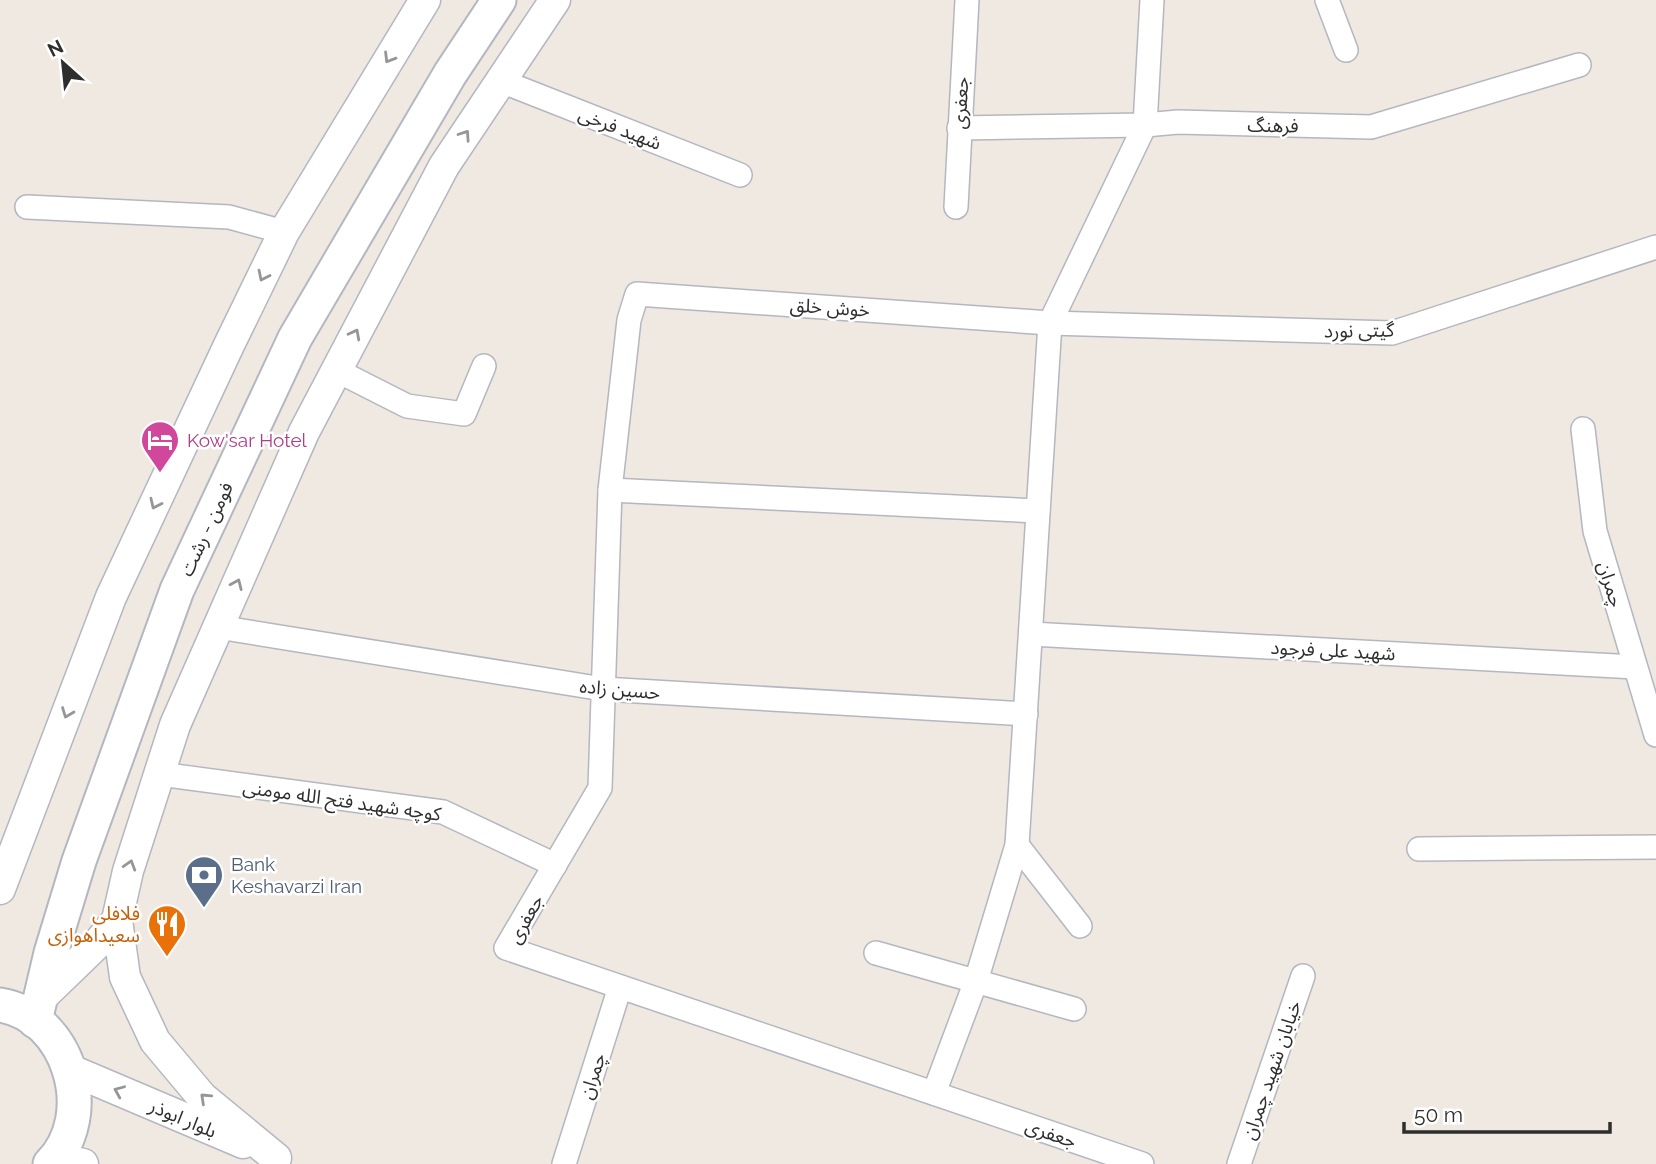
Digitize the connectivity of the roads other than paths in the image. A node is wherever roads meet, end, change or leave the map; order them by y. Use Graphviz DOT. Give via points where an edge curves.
graph roads {
  1 [pos="425,0"];
  2 [pos="499,0"];
  3 [pos="555,0"];
  4 [pos="967,0"];
  5 [pos="1152,0"];
  6 [pos="1327,0"];
  7 [pos="1346,50"];
  8 [pos="1579,65"];
  9 [pos="501,81"];
  10 [pos="1145,125"];
  11 [pos="959,128"];
  12 [pos="740,175"];
  13 [pos="27,207"];
  14 [pos="956,207"];
  15 [pos="284,232"];
  16 [pos="1656,247"];
  17 [pos="629,320"];
  18 [pos="1050,323"];
  19 [pos="484,366"];
  20 [pos="336,370"];
  21 [pos="1583,429"];
  22 [pos="610,490"];
  23 [pos="1038,511"];
  24 [pos="218,627"];
  25 [pos="1031,634"];
  26 [pos="1635,667"];
  27 [pos="603,689"];
  28 [pos="1026,714"];
  29 [pos="1656,735"];
  30 [pos="160,774"];
  31 [pos="1017,845"];
  32 [pos="1656,847"];
  33 [pos="1419,849"];
  34 [pos="555,865"];
  35 [pos="0,889"];
  36 [pos="117,920"];
  37 [pos="1080,926"];
  38 [pos="876,953"];
  39 [pos="1303,976"];
  40 [pos="976,981"];
  41 [pos="620,987"];
  42 [pos="0,1005"];
  43 [pos="38,1009"];
  44 [pos="1074,1009"];
  45 [pos="71,1070"];
  46 [pos="934,1093"];
  47 [pos="286,1161"];
  48 [pos="63,1162"];
  49 [pos="564,1164"];
  50 [pos="1142,1164"];
  51 [pos="1239,1164"];
  1 -- 15 [label="street, one-way"];
  2 -- 43 [label="main road, فومن - رشت" via="450,74 295,338 183,578 79,861"];
  3 -- 9 [label="street"];
  4 -- 11 [label="street, جعفری"];
  5 -- 10 [label="street"];
  6 -- 7 [label="street"];
  8 -- 10 [label="street, فرهنگ" via="1371,127"];
  9 -- 12 [label="street, شهید فرخی"];
  20 -- 9 [label="street, one-way" via="444,166"];
  10 -- 11 [label="street, فرهنگ"];
  10 -- 18 [label="street"];
  11 -- 14 [label="street, جعفری"];
  13 -- 15 [label="street" via="229,217"];
  15 -- 35 [label="street, one-way" via="111,597"];
  16 -- 18 [label="street, گیتی نورد" via="1392,333"];
  17 -- 18 [label="street, خوش خلق" via="637,293"];
  17 -- 22 [label="street, جعفری"];
  18 -- 23 [label="street"];
  19 -- 20 [label="street" via="464,414 407,406"];
  24 -- 20 [label="street, one-way"];
  21 -- 26 [label="street, چمران" via="1595,531"];
  22 -- 23 [label="street"];
  22 -- 27 [label="street, جعفری"];
  23 -- 25 [label="street"];
  24 -- 27 [label="street, حسین زاده"];
  24 -- 30 [label="street" via="175,725"];
  25 -- 26 [label="street, شهید علی فرجود"];
  25 -- 28 [label="street"];
  26 -- 29 [label="street, چمران"];
  27 -- 28 [label="street, حسین زاده"];
  27 -- 34 [label="street, جعفری" via="600,788"];
  28 -- 31 [label="street"];
  30 -- 34 [label="street, کوچه شهید فتح الله مومنی" via="443,812"];
  36 -- 30 [label="street, one-way"];
  31 -- 37 [label="street"];
  31 -- 40 [label="street"];
  32 -- 33 [label="street"];
  34 -- 41 [label="street, جعفری" via="506,948"];
  36 -- 43 [label="street"];
  47 -- 36 [label="street, one-way" via="202,1097 155,1041 125,977"];
  38 -- 40 [label="street"];
  39 -- 51 [label="street, خیابان شهید چمران"];
  40 -- 44 [label="street"];
  40 -- 46 [label="street"];
  41 -- 46 [label="street, جعفری"];
  41 -- 49 [label="street, چمران"];
  42 -- 43 [label="main road"];
  43 -- 45 [label="main road"];
  47 -- 45 [label="street, بلوار ابوذر, one-way"];
  45 -- 48 [label="main road" via="75,1101"];
  46 -- 50 [label="street, جعفری"];
}
